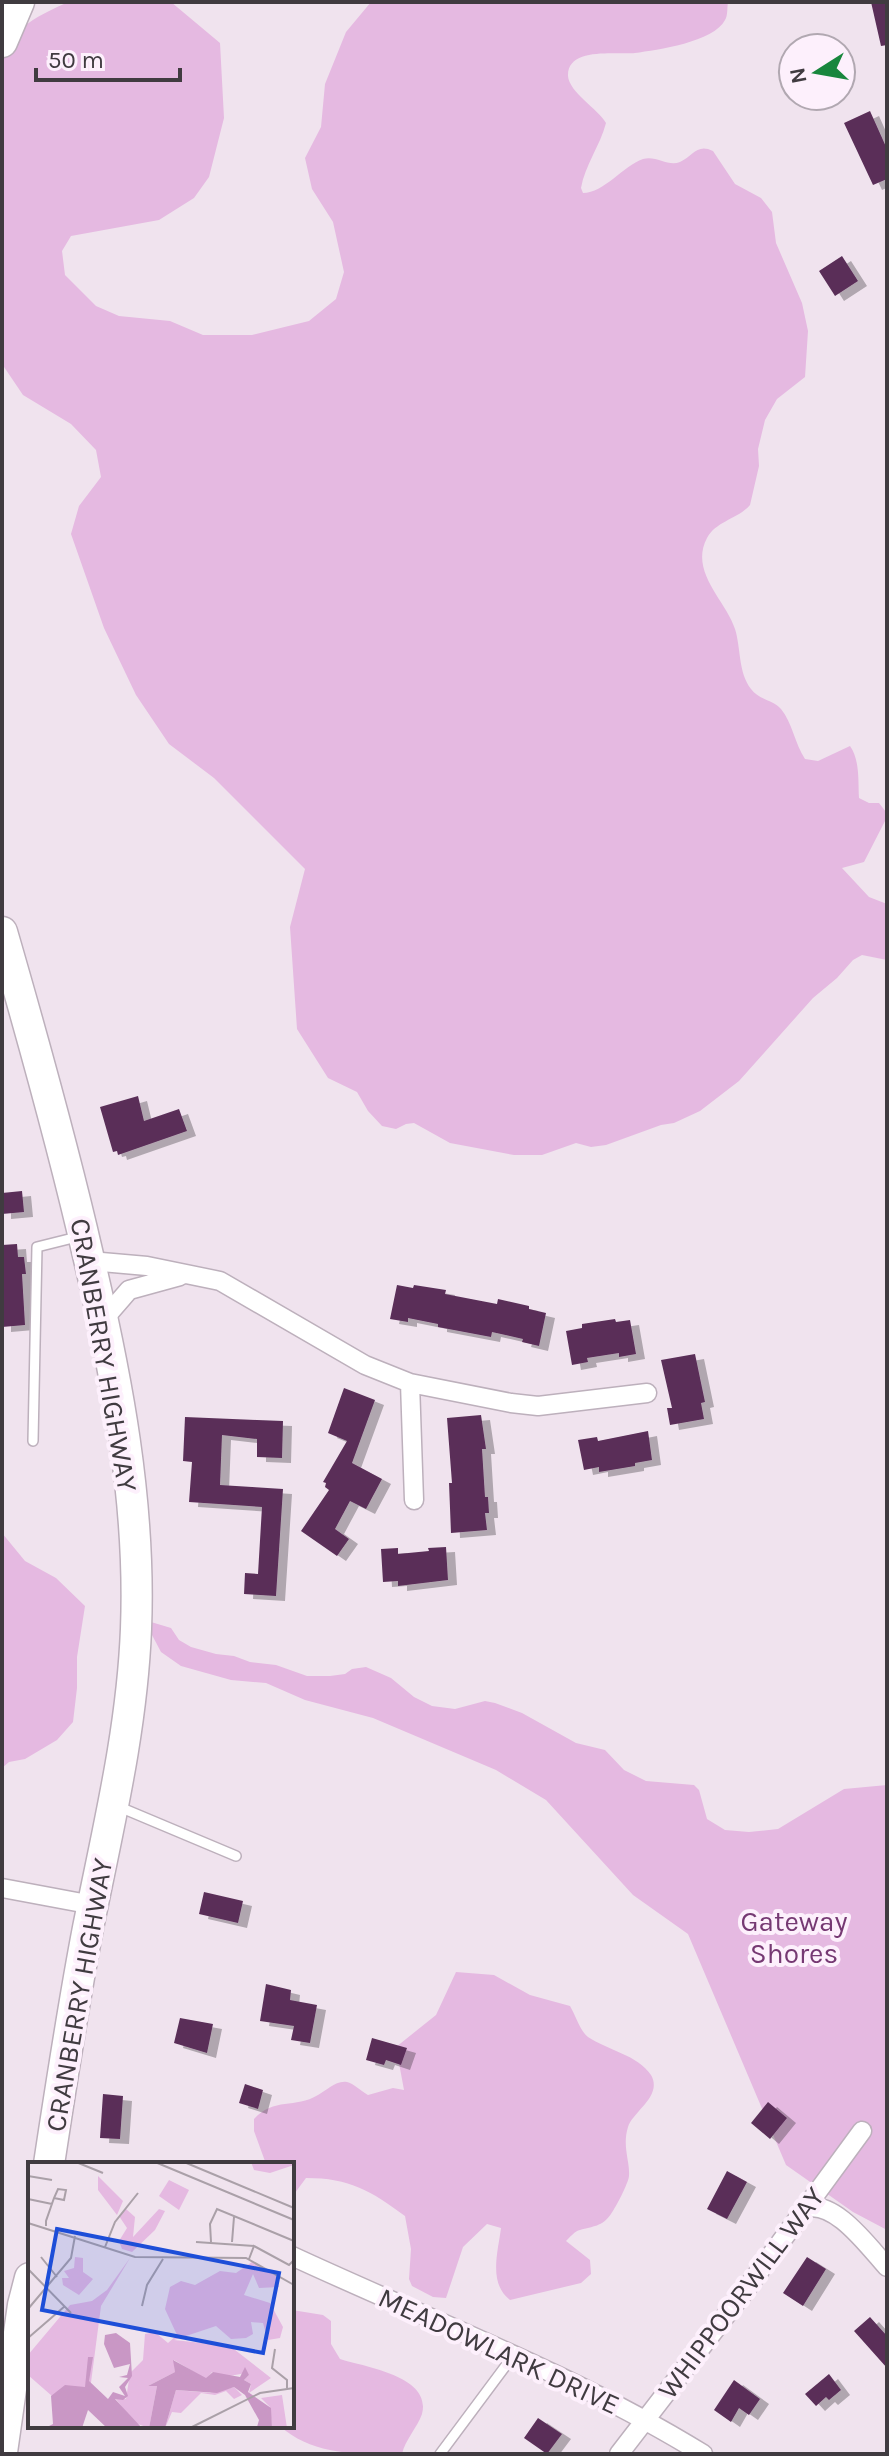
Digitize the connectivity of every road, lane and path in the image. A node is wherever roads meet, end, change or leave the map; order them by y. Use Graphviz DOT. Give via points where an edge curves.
graph roads {
  1 [pos="19,2"];
  2 [pos="2,42"];
  3 [pos="2,932"];
  4 [pos="87,1248"];
  5 [pos="187,1275"];
  6 [pos="103,1320"];
  7 [pos="410,1383"];
  8 [pos="647,1393"];
  9 [pos="33,1441"];
  10 [pos="414,1500"];
  11 [pos="114,1804"];
  12 [pos="236,1856"];
  13 [pos="2,1888"];
  14 [pos="93,1905"];
  15 [pos="862,2131"];
  16 [pos="49,2162"];
  17 [pos="803,2209"];
  18 [pos="294,2257"];
  19 [pos="887,2267"];
  20 [pos="28,2286"];
  21 [pos="513,2356"];
  22 [pos="645,2420"];
  23 [pos="2,2452"];
  24 [pos="440,2454"];
  25 [pos="619,2454"];
  26 [pos="703,2454"];
  1 -- 2 [label="main road"];
  3 -- 4 [label="main road, CRANBERRY HIGHWAY"];
  4 -- 5 [label="street"];
  4 -- 6 [label="main road, CRANBERRY HIGHWAY"];
  4 -- 9 [label="lane" via="37,1247"];
  5 -- 6 [label="street" via="129,1290"];
  5 -- 7 [label="street" via="220,1281 365,1365"];
  6 -- 11 [label="main road, CRANBERRY HIGHWAY" via="125,1441 136,1598 132,1696"];
  7 -- 8 [label="street" via="538,1406"];
  7 -- 10 [label="street"];
  11 -- 12 [label="lane"];
  11 -- 14 [label="main road, CRANBERRY HIGHWAY"];
  13 -- 14 [label="street"];
  14 -- 16 [label="main road, CRANBERRY HIGHWAY"];
  15 -- 17 [label="street, WHIPPOORWILL WAY"];
  17 -- 19 [label="street" via="830,2210"];
  17 -- 22 [label="street, WHIPPOORWILL WAY"];
  18 -- 21 [label="street, MEADOWLARK DRIVE"];
  20 -- 23 [label="main road"];
  21 -- 22 [label="street, MEADOWLARK DRIVE"];
  21 -- 24 [label="lane"];
  22 -- 25 [label="street, WHIPPOORWILL WAY"];
  22 -- 26 [label="street, MEADOWLARK DRIVE"];
}
